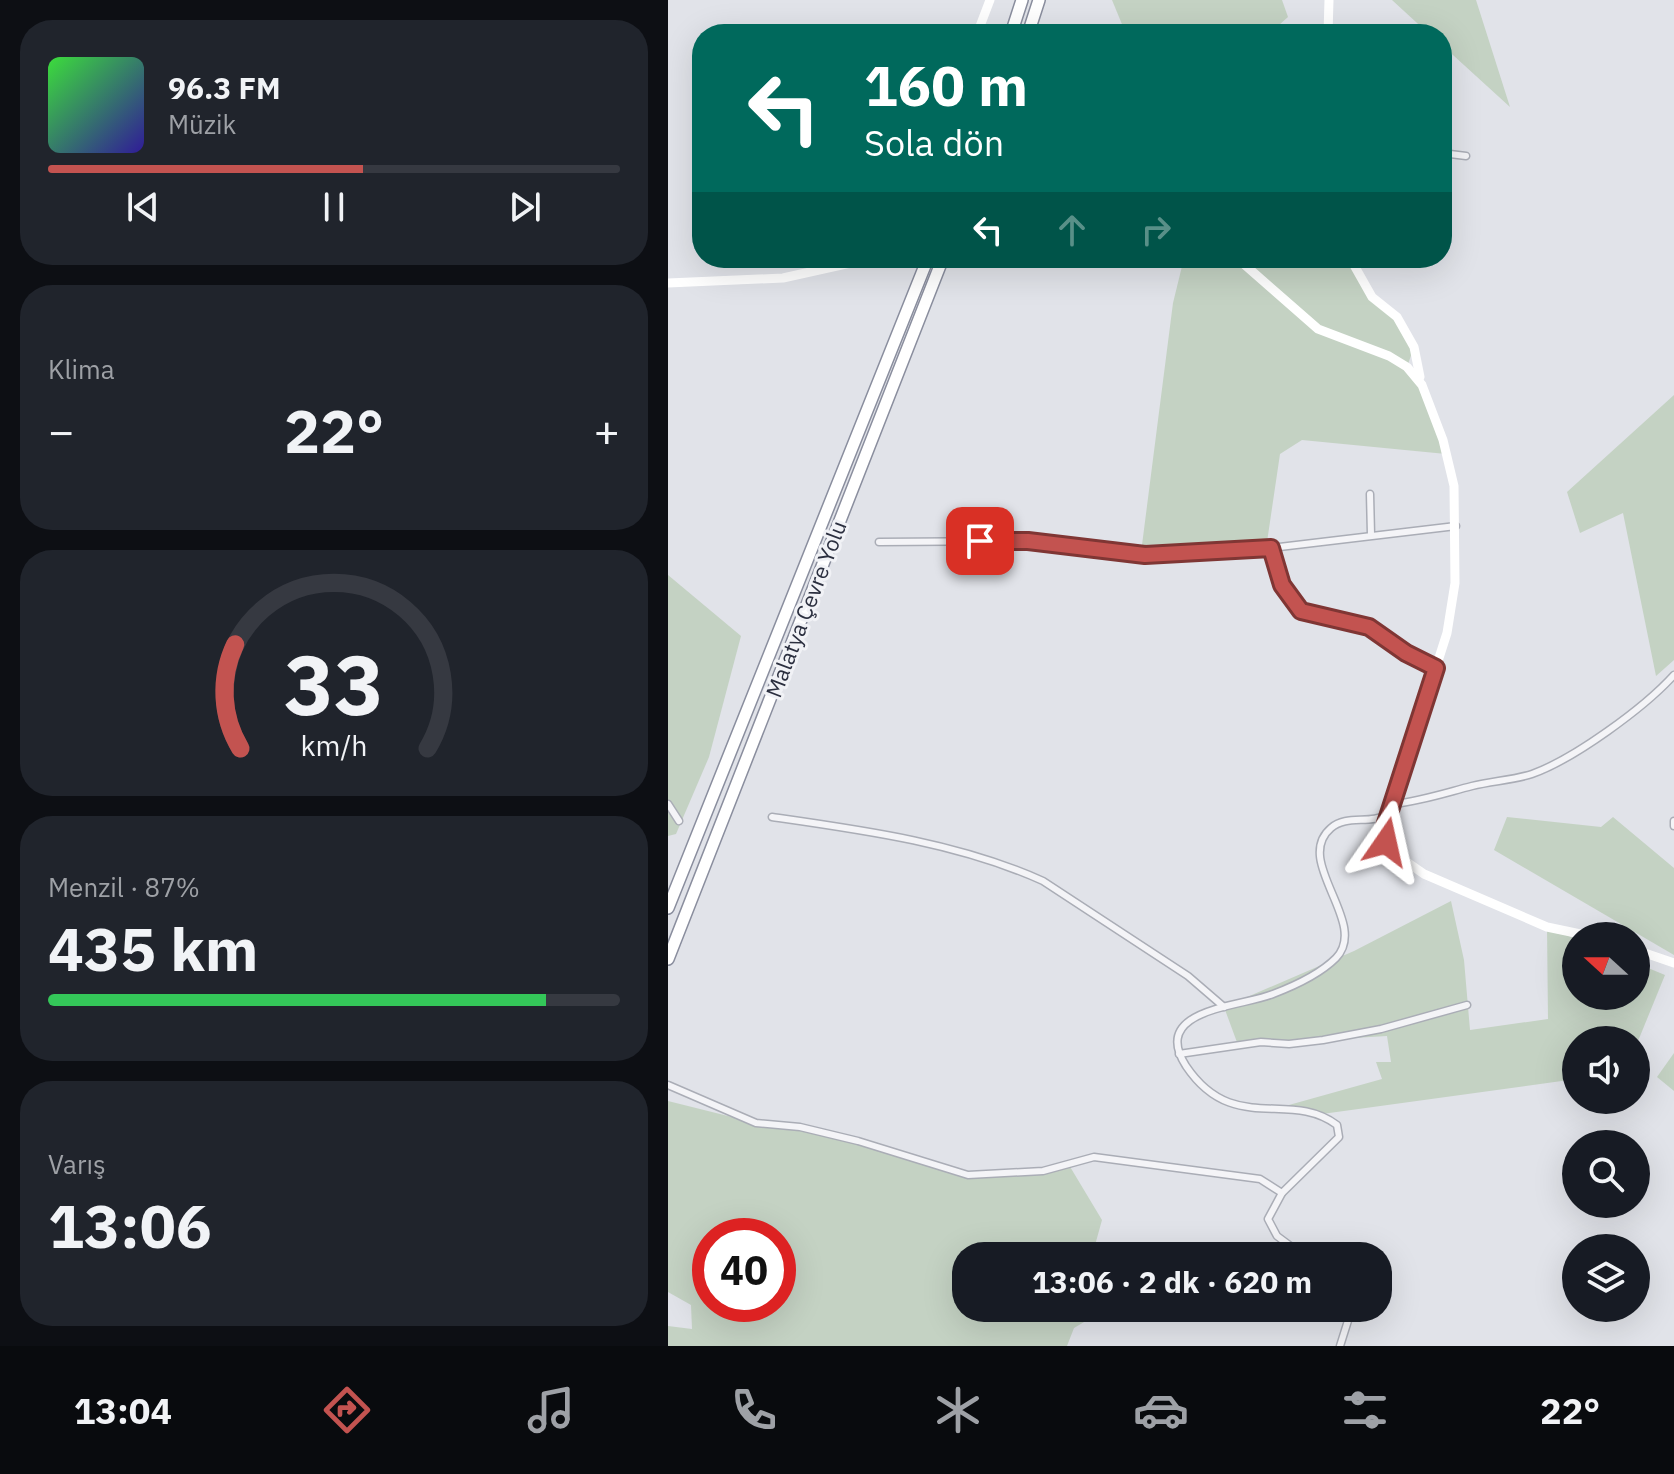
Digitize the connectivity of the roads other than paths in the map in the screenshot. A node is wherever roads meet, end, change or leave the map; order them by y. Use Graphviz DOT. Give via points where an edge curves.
graph roads {
  1 [pos="990,0"];
  2 [pos="1022,0"];
  3 [pos="1039,0"];
  4 [pos="1329,0"];
  5 [pos="981,24"];
  6 [pos="1014,24"];
  7 [pos="1031,24"];
  8 [pos="1328,24"];
  9 [pos="1452,154"];
  10 [pos="1466,156"];
  11 [pos="828,268"];
  12 [pos="924,268"];
  13 [pos="939,268"];
  14 [pos="1248,268"];
  15 [pos="1356,268"];
  16 [pos="668,283"];
  17 [pos="1422,385"];
  18 [pos="1370,494"];
  19 [pos="1456,526"];
  20 [pos="1371,534"];
  21 [pos="879,542"];
  22 [pos="1271,548"];
  23 [pos="1436,668"];
  24 [pos="1674,675"];
  25 [pos="668,804"];
  26 [pos="1392,808"];
  27 [pos="772,817"];
  28 [pos="1370,820"];
  29 [pos="679,821"];
  30 [pos="1386,842"];
  31 [pos="668,908"];
  32 [pos="1562,930"];
  33 [pos="1650,955"];
  34 [pos="668,959"];
  35 [pos="1674,963"];
  36 [pos="1467,1005"];
  37 [pos="1224,1007"];
  38 [pos="1179,1054"];
  39 [pos="668,1085"];
  40 [pos="1282,1193"];
  41 [pos="1285,1242"];
  42 [pos="1348,1322"];
  43 [pos="1340,1346"];
  1 -- 5 [label="street"];
  2 -- 6 [label="highway"];
  3 -- 7 [label="highway"];
  4 -- 8 [label="street"];
  9 -- 10 [label="street"];
  11 -- 16 [label="street" via="783,278"];
  12 -- 31 [label="highway, Malatya Çevre Yolu"];
  13 -- 34 [label="highway, Malatya Çevre Yolu"];
  14 -- 17 [label="street" via="1318,329 1389,356"];
  15 -- 17 [label="street" via="1372,297 1397,317 1414,347"];
  17 -- 19 [label="street" via="1443,440 1454,486"];
  18 -- 20 [label="street"];
  19 -- 20 [label="street"];
  19 -- 23 [label="street" via="1455,583"];
  20 -- 22 [label="street"];
  21 -- 22 [label="street" via="1028,541 1145,555"];
  22 -- 23 [label="street" via="1282,585 1301,611 1369,627"];
  23 -- 26 [label="street"];
  24 -- 26 [label="street" via="1553,766"];
  25 -- 29 [label="street"];
  26 -- 28 [label="street"];
  26 -- 30 [label="street"];
  27 -- 37 [label="street" via="940,847 1018,870 1188,976"];
  28 -- 30 [label="street"];
  28 -- 37 [label="street" via="1340,822 1327,830 1321,847 1322,868 1344,924 1346,939 1339,955 1273,995"];
  30 -- 32 [label="street" via="1424,874"];
  33 -- 35 [label="street"];
  36 -- 38 [label="street" via="1323,1040 1261,1042"];
  37 -- 38 [label="street" via="1199,1013 1183,1025"];
  38 -- 40 [label="street" via="1209,1088 1234,1106 1305,1110 1337,1125 1339,1137"];
  39 -- 40 [label="street" via="756,1123 858,1141 968,1175 1043,1171 1094,1157 1260,1179"];
  40 -- 41 [label="street" via="1268,1219"];
  42 -- 43 [label="street"];
}
